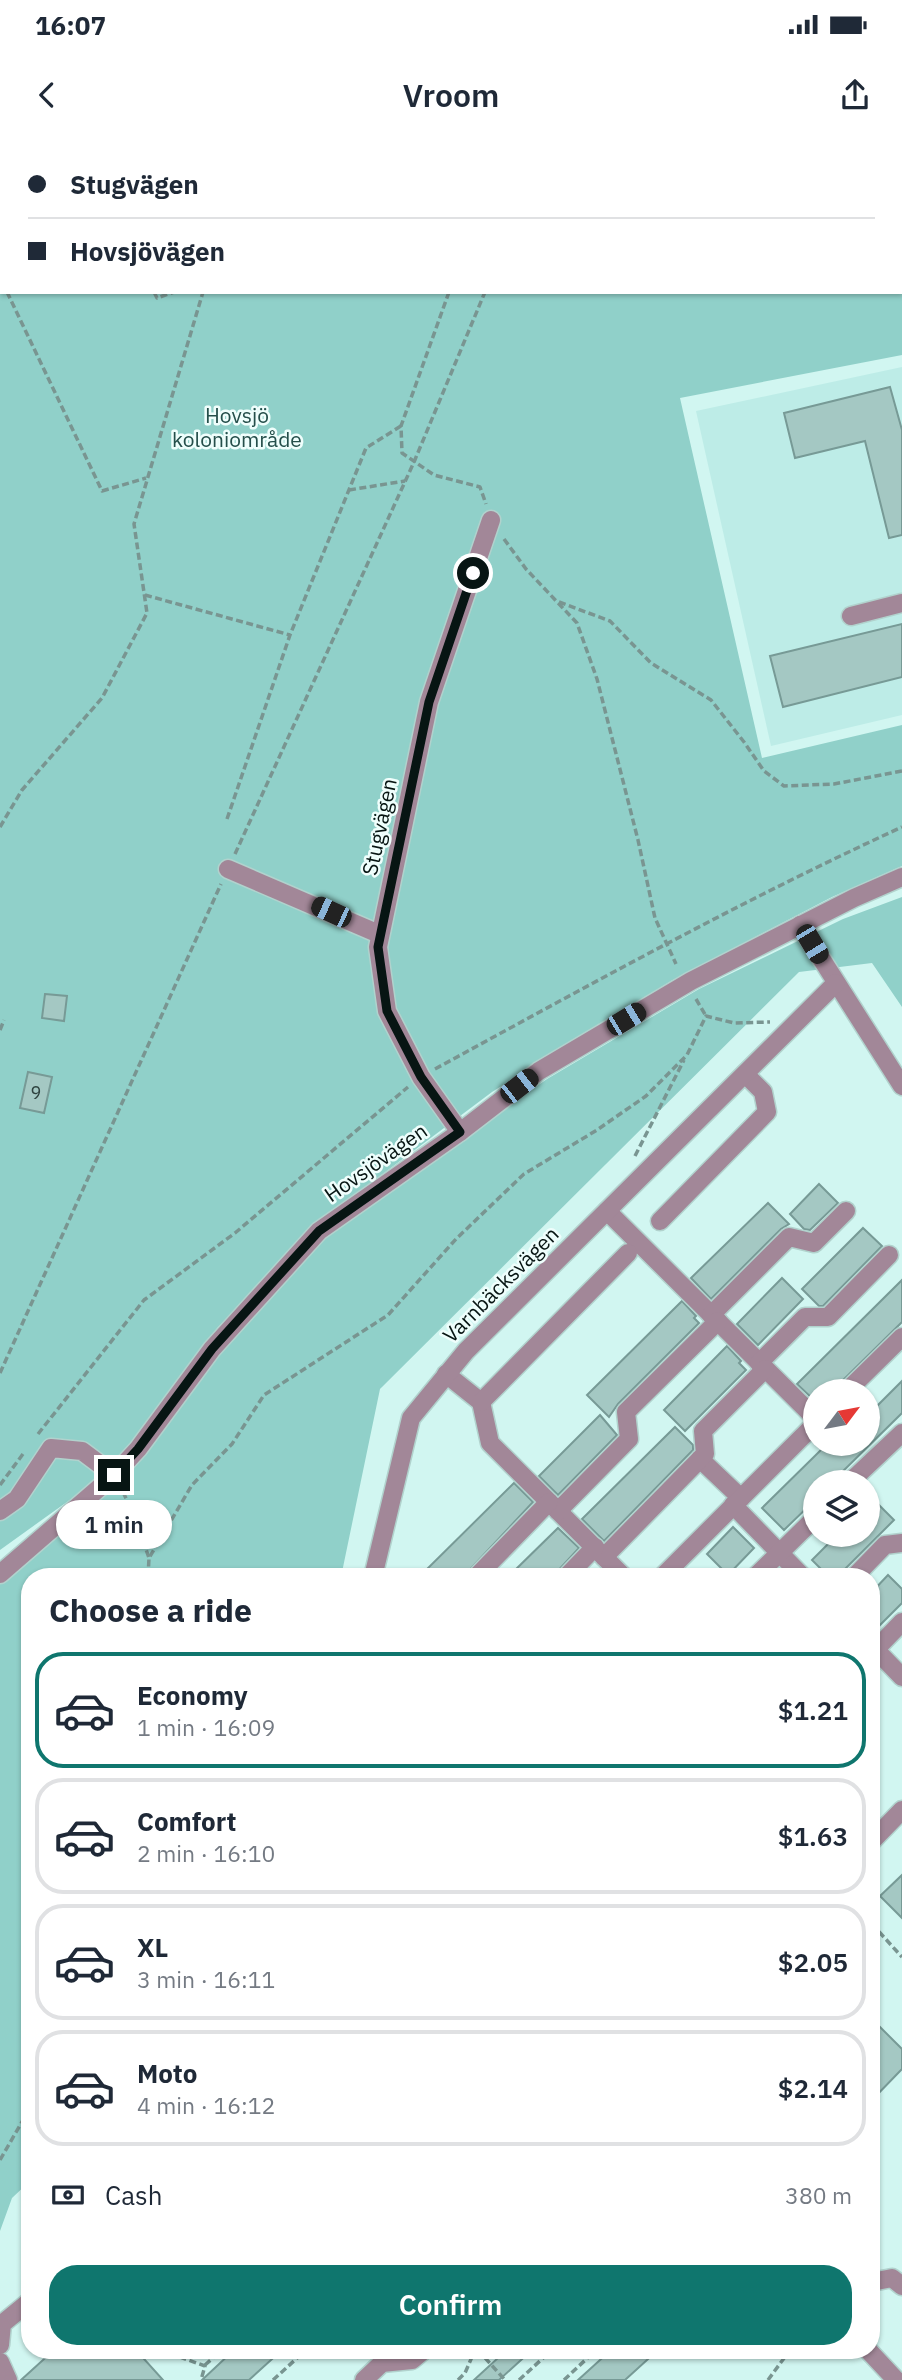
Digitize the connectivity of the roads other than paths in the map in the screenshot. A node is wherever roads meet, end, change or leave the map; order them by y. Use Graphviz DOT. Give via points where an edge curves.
graph roads {
  1 [pos="491,520"];
  2 [pos="902,603"];
  3 [pos="850,616"];
  4 [pos="228,869"];
  5 [pos="902,877"];
  6 [pos="800,925"];
  7 [pos="379,934"];
  8 [pos="836,983"];
  9 [pos="745,1074"];
  10 [pos="902,1086"];
  11 [pos="460,1132"];
  12 [pos="607,1211"];
  13 [pos="846,1211"];
  14 [pos="660,1221"];
  15 [pos="628,1253"];
  16 [pos="889,1255"];
  17 [pos="715,1318"];
  18 [pos="902,1337"];
  19 [pos="762,1366"];
  20 [pos="446,1374"];
  21 [pos="859,1379"];
  22 [pos="481,1402"];
  23 [pos="803,1408"];
  24 [pos="902,1433"];
  25 [pos="803,1434"];
  26 [pos="700,1459"];
  27 [pos="863,1470"];
  28 [pos="114,1475"];
  29 [pos="737,1501"];
  30 [pos="554,1507"];
  31 [pos="0,1511"];
  32 [pos="803,1529"];
  33 [pos="902,1543"];
  34 [pos="599,1552"];
  35 [pos="779,1552"];
  36 [pos="375,1568"];
  37 [pos="486,1568"];
  38 [pos="578,1568"];
  39 [pos="615,1568"];
  40 [pos="671,1568"];
  41 [pos="764,1568"];
  42 [pos="794,1568"];
  43 [pos="863,1568"];
  44 [pos="0,1574"];
  45 [pos="902,1622"];
  46 [pos="880,1642"];
  47 [pos="880,1655"];
  48 [pos="902,1677"];
  49 [pos="902,1810"];
  50 [pos="880,1833"];
  51 [pos="880,2280"];
  52 [pos="902,2286"];
  53 [pos="21,2308"];
  54 [pos="0,2345"];
  55 [pos="381,2359"];
  56 [pos="876,2359"];
  57 [pos="0,2362"];
  58 [pos="8,2380"];
  59 [pos="364,2380"];
  60 [pos="896,2380"];
  1 -- 7 [label="street, Stugvägen" via="429,702"];
  2 -- 3 [label="street"];
  4 -- 7 [label="street"];
  5 -- 6 [label="street, Hovsjövägen"];
  6 -- 8 [label="street"];
  6 -- 11 [label="street, Hovsjövägen" via="691,981 539,1071"];
  7 -- 11 [label="street, Stugvägen" via="387,1011 421,1077"];
  8 -- 9 [label="street, Varnbäcksvägen"];
  8 -- 10 [label="street"];
  9 -- 12 [label="street, Varnbäcksvägen"];
  9 -- 14 [label="street" via="762,1092 767,1112"];
  11 -- 28 [label="street, Hovsjövägen" via="319,1231 212,1349"];
  12 -- 17 [label="street"];
  12 -- 20 [label="street, Varnbäcksvägen"];
  13 -- 17 [label="street" via="814,1243 789,1237"];
  15 -- 22 [label="street"];
  16 -- 19 [label="street" via="828,1317 805,1317"];
  17 -- 19 [label="street"];
  17 -- 30 [label="street" via="626,1412 629,1439"];
  18 -- 21 [label="street"];
  19 -- 23 [label="street"];
  19 -- 26 [label="street" via="703,1431 705,1454"];
  20 -- 22 [label="street"];
  20 -- 36 [label="street, Varnbäcksvägen" via="411,1418"];
  22 -- 30 [label="street" via="490,1443"];
  24 -- 27 [label="street"];
  25 -- 29 [label="street"];
  26 -- 29 [label="street"];
  26 -- 34 [label="street"];
  28 -- 31 [label="street" via="82,1451 51,1448 17,1499"];
  28 -- 44 [label="street, Hovsjövägen"];
  29 -- 35 [label="street"];
  29 -- 40 [label="street"];
  30 -- 34 [label="street"];
  30 -- 37 [label="street"];
  32 -- 35 [label="street"];
  33 -- 43 [label="street" via="885,1545"];
  34 -- 38 [label="street"];
  34 -- 39 [label="street"];
  35 -- 41 [label="street"];
  35 -- 42 [label="street"];
  45 -- 46 [label="street"];
  47 -- 48 [label="street"];
  49 -- 50 [label="street"];
  51 -- 52 [label="street" via="892,2278"];
  53 -- 54 [label="street" via="2,2324"];
  55 -- 59 [label="street"];
  56 -- 60 [label="street"];
  57 -- 58 [label="street"];
}
